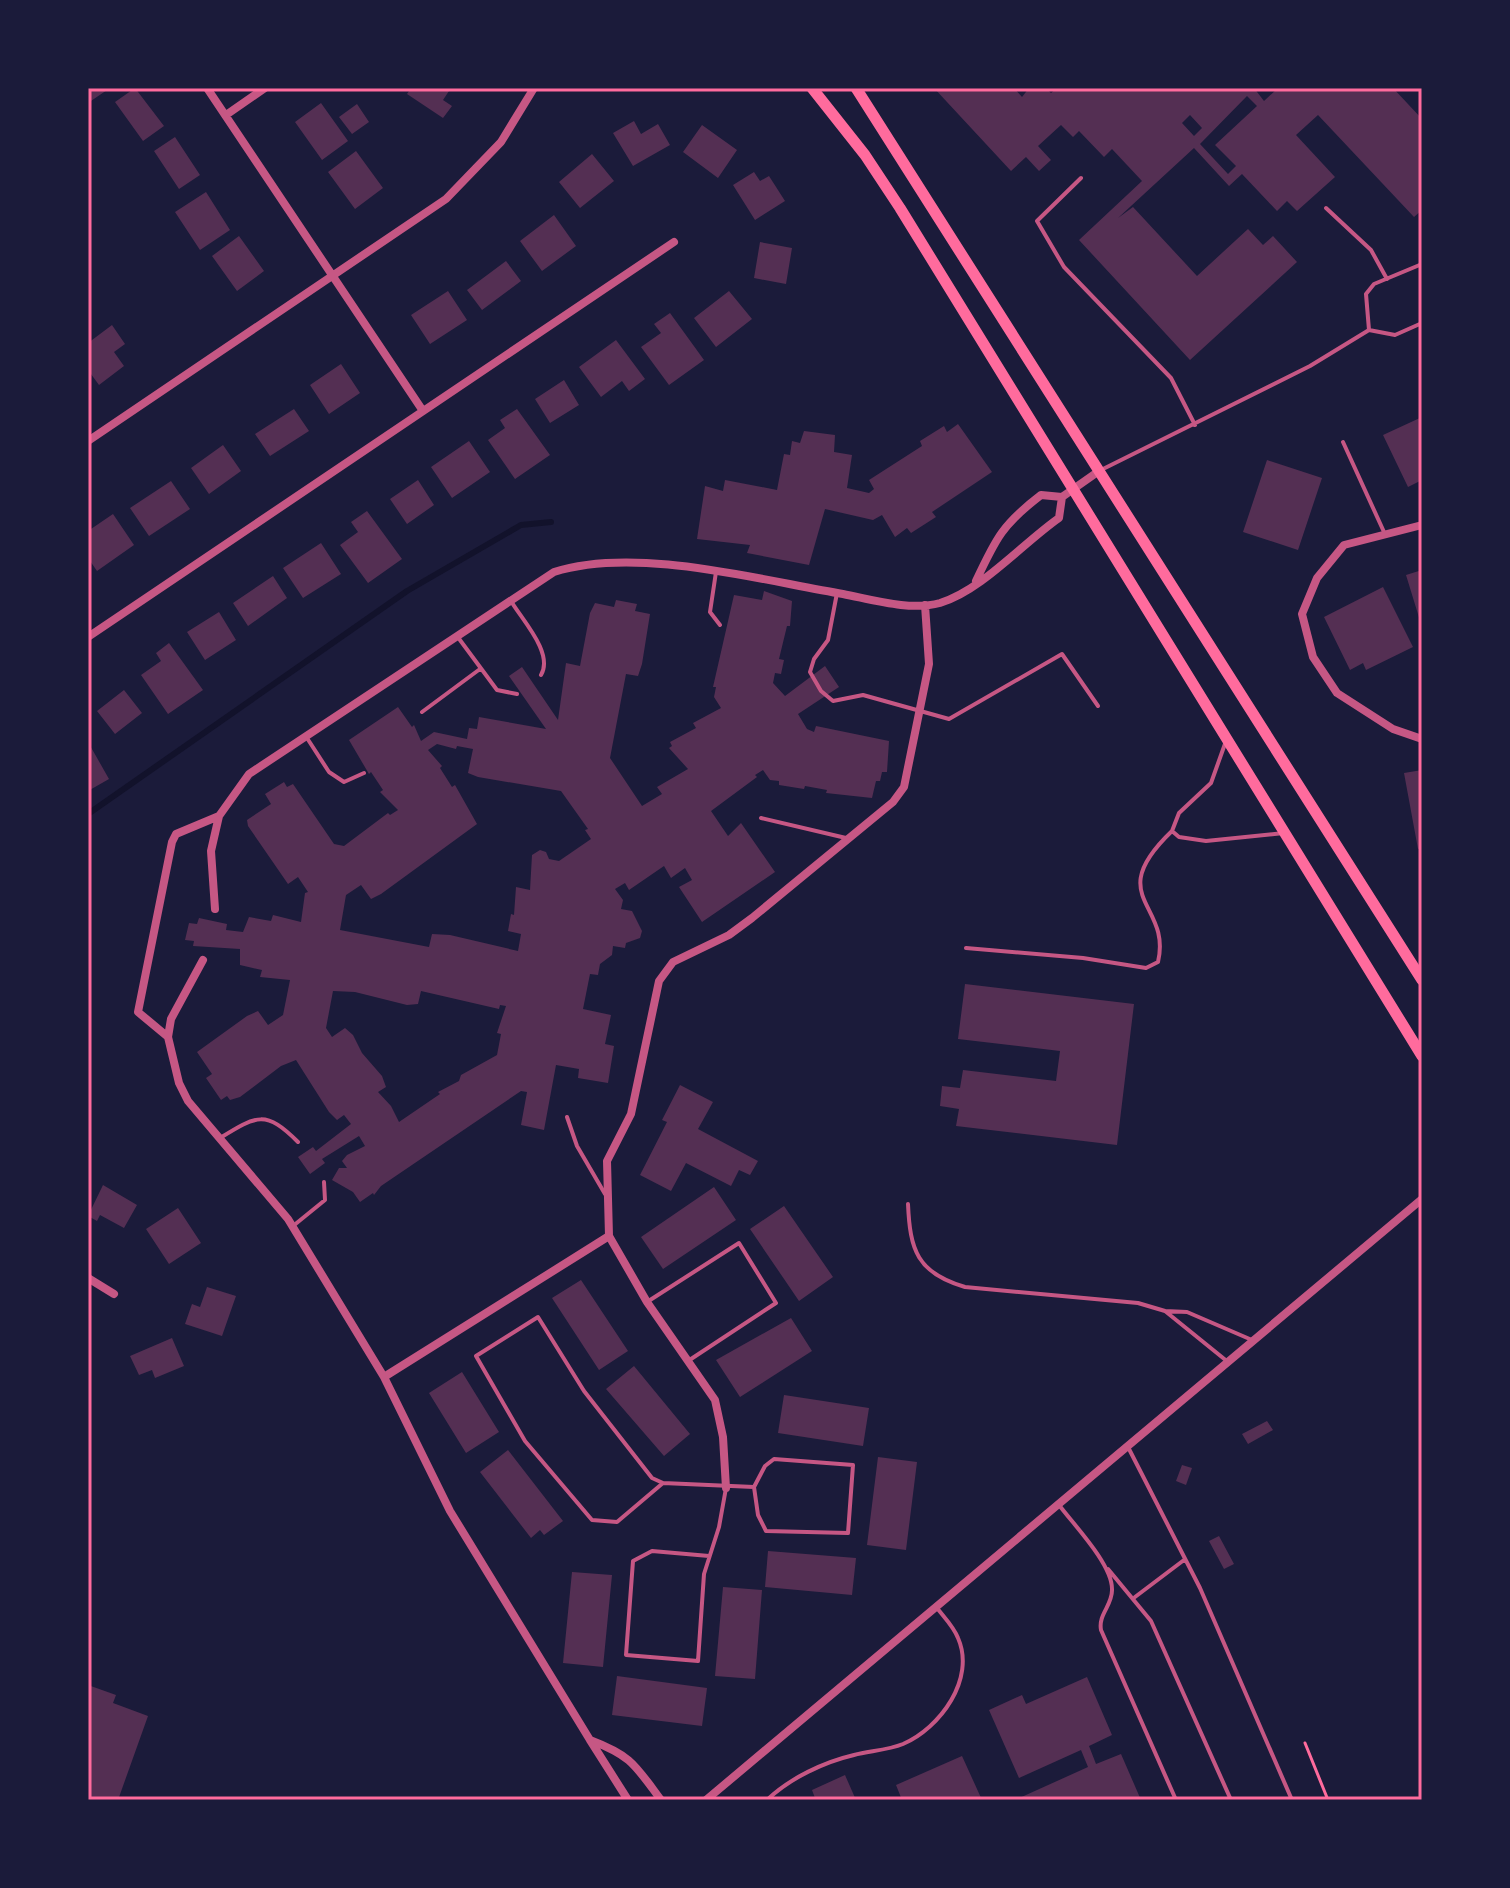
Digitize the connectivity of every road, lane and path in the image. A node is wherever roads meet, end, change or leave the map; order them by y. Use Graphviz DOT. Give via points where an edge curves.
graph roads {
  1 [pos="207,88"];
  2 [pos="265,88"];
  3 [pos="534,88"];
  4 [pos="812,88"];
  5 [pos="856,88"];
  6 [pos="226,115"];
  7 [pos="1081,178"];
  8 [pos="1326,208"];
  9 [pos="674,242"];
  10 [pos="1422,264"];
  11 [pos="335,275"];
  12 [pos="1387,279"];
  13 [pos="1422,323"];
  14 [pos="1369,330"];
  15 [pos="423,411"];
  16 [pos="1195,425"];
  17 [pos="88,441"];
  18 [pos="1343,442"];
  19 [pos="1099,471"];
  20 [pos="1073,488"];
  21 [pos="1062,497"];
  22 [pos="1422,525"];
  23 [pos="1384,532"];
  24 [pos="716,572"];
  25 [pos="974,585"];
  26 [pos="837,593"];
  27 [pos="511,601"];
  28 [pos="925,605"];
  29 [pos="720,625"];
  30 [pos="457,636"];
  31 [pos="88,637"];
  32 [pos="480,669"];
  33 [pos="541,675"];
  34 [pos="517,694"];
  35 [pos="1098,706"];
  36 [pos="422,712"];
  37 [pos="920,712"];
  38 [pos="306,736"];
  39 [pos="1227,739"];
  40 [pos="1422,739"];
  41 [pos="364,773"];
  42 [pos="219,816"];
  43 [pos="761,818"];
  44 [pos="1172,831"];
  45 [pos="1284,833"];
  46 [pos="848,839"];
  47 [pos="215,909"];
  48 [pos="966,948"];
  49 [pos="203,960"];
  50 [pos="1422,980"];
  51 [pos="168,1037"];
  52 [pos="1422,1056"];
  53 [pos="567,1117"];
  54 [pos="220,1138"];
  55 [pos="298,1142"];
  56 [pos="324,1182"];
  57 [pos="607,1198"];
  58 [pos="1422,1199"];
  59 [pos="908,1204"];
  60 [pos="293,1226"];
  61 [pos="609,1236"];
  62 [pos="88,1278"];
  63 [pos="114,1294"];
  64 [pos="647,1302"];
  65 [pos="1165,1311"];
  66 [pos="1254,1341"];
  67 [pos="688,1361"];
  68 [pos="1228,1362"];
  69 [pos="384,1377"];
  70 [pos="1127,1447"];
  71 [pos="663,1483"];
  72 [pos="754,1487"];
  73 [pos="726,1488"];
  74 [pos="1059,1505"];
  75 [pos="709,1556"];
  76 [pos="1184,1560"];
  77 [pos="1104,1565"];
  78 [pos="1135,1597"];
  79 [pos="937,1608"];
  80 [pos="590,1740"];
  81 [pos="1305,1743"];
  82 [pos="628,1800"];
  83 [pos="661,1800"];
  84 [pos="706,1800"];
  85 [pos="767,1800"];
  86 [pos="1176,1800"];
  87 [pos="1231,1800"];
  88 [pos="1292,1800"];
  89 [pos="1328,1800"];
  1 -- 6 [label="street"];
  2 -- 6 [label="street"];
  3 -- 11 [label="street" via="477,170 446,199"];
  4 -- 20 [label="main road" via="874,168"];
  5 -- 19 [label="main road"];
  6 -- 11 [label="street"];
  7 -- 16 [label="lane" via="1037,221 1064,267 1171,378"];
  8 -- 12 [label="lane" via="1371,250"];
  9 -- 15 [label="street"];
  10 -- 12 [label="lane"];
  11 -- 15 [label="street"];
  11 -- 17 [label="street"];
  12 -- 14 [label="lane" via="1366,294"];
  13 -- 14 [label="lane" via="1395,335"];
  14 -- 16 [label="lane"];
  15 -- 31 [label="street"];
  16 -- 19 [label="lane"];
  18 -- 23 [label="lane"];
  19 -- 20 [label="street"];
  19 -- 50 [label="main road"];
  20 -- 21 [label="street"];
  20 -- 39 [label="main road"];
  21 -- 25 [label="street" via="1059,518"];
  21 -- 25 [label="street" via="1041,495 1003,527"];
  22 -- 23 [label="street"];
  23 -- 40 [label="street" via="1344,545 1317,578 1302,614 1313,657 1337,693 1393,729"];
  24 -- 26 [label="street"];
  24 -- 27 [label="street" via="580,564 554,572"];
  24 -- 29 [label="lane" via="710,612"];
  25 -- 28 [label="street"];
  26 -- 28 [label="street"];
  26 -- 37 [label="lane" via="828,640 810,672 821,691 833,701 863,695"];
  27 -- 30 [label="street"];
  27 -- 33 [label="lane" via="542,651"];
  28 -- 37 [label="street" via="929,664"];
  30 -- 32 [label="lane"];
  30 -- 38 [label="street"];
  32 -- 34 [label="lane" via="497,690"];
  32 -- 36 [label="lane"];
  35 -- 37 [label="lane" via="1062,654 949,719"];
  37 -- 46 [label="street" via="904,787"];
  38 -- 41 [label="lane" via="335,778 344,782"];
  38 -- 42 [label="street" via="249,774"];
  39 -- 44 [label="lane" via="1211,783 1179,813"];
  39 -- 45 [label="main road"];
  42 -- 47 [label="street" via="211,851"];
  42 -- 51 [label="street" via="176,834 172,842 138,1012"];
  43 -- 46 [label="lane"];
  44 -- 45 [label="lane" via="1206,841"];
  44 -- 48 [label="lane" via="1152,850 1139,893 1160,935 1158,962 1146,968"];
  45 -- 52 [label="main road"];
  46 -- 57 [label="street" via="729,935 665,969 631,1114 607,1161"];
  49 -- 51 [label="street" via="171,1019"];
  51 -- 54 [label="street" via="188,1101"];
  53 -- 57 [label="lane"];
  54 -- 55 [label="lane" via="242,1124 266,1118"];
  54 -- 60 [label="street"];
  56 -- 60 [label="lane" via="325,1200"];
  57 -- 61 [label="street"];
  58 -- 66 [label="street"];
  59 -- 65 [label="lane" via="910,1241 923,1266 946,1281 1138,1303"];
  60 -- 69 [label="street"];
  61 -- 64 [label="street"];
  61 -- 69 [label="street"];
  62 -- 63 [label="street"];
  64 -- 67 [label="street"];
  64 -- 67 [label="lane" via="739,1243 776,1303"];
  65 -- 66 [label="lane" via="1187,1312"];
  65 -- 68 [label="lane"];
  66 -- 68 [label="street"];
  67 -- 73 [label="street" via="721,1417"];
  68 -- 70 [label="street"];
  69 -- 80 [label="street" via="450,1511"];
  70 -- 74 [label="street"];
  70 -- 76 [label="lane"];
  71 -- 71 [label="lane" via="652,1478 584,1391 538,1317 476,1356 525,1441 592,1520 617,1522"];
  71 -- 73 [label="lane"];
  72 -- 72 [label="lane" via="766,1531 848,1533 853,1465 774,1459"];
  72 -- 73 [label="lane"];
  73 -- 75 [label="lane"];
  74 -- 77 [label="lane"];
  74 -- 79 [label="street"];
  75 -- 75 [label="lane" via="652,1551 633,1561 626,1655 698,1661"];
  76 -- 78 [label="lane"];
  76 -- 88 [label="lane"];
  77 -- 78 [label="lane"];
  77 -- 86 [label="lane" via="1113,1589 1101,1630"];
  78 -- 87 [label="lane" via="1157,1632"];
  79 -- 84 [label="street"];
  79 -- 85 [label="lane" via="958,1636 963,1657 943,1713 902,1744 834,1761"];
  80 -- 82 [label="street"];
  80 -- 83 [label="street" via="623,1752"];
  81 -- 89 [label="path"];
}
